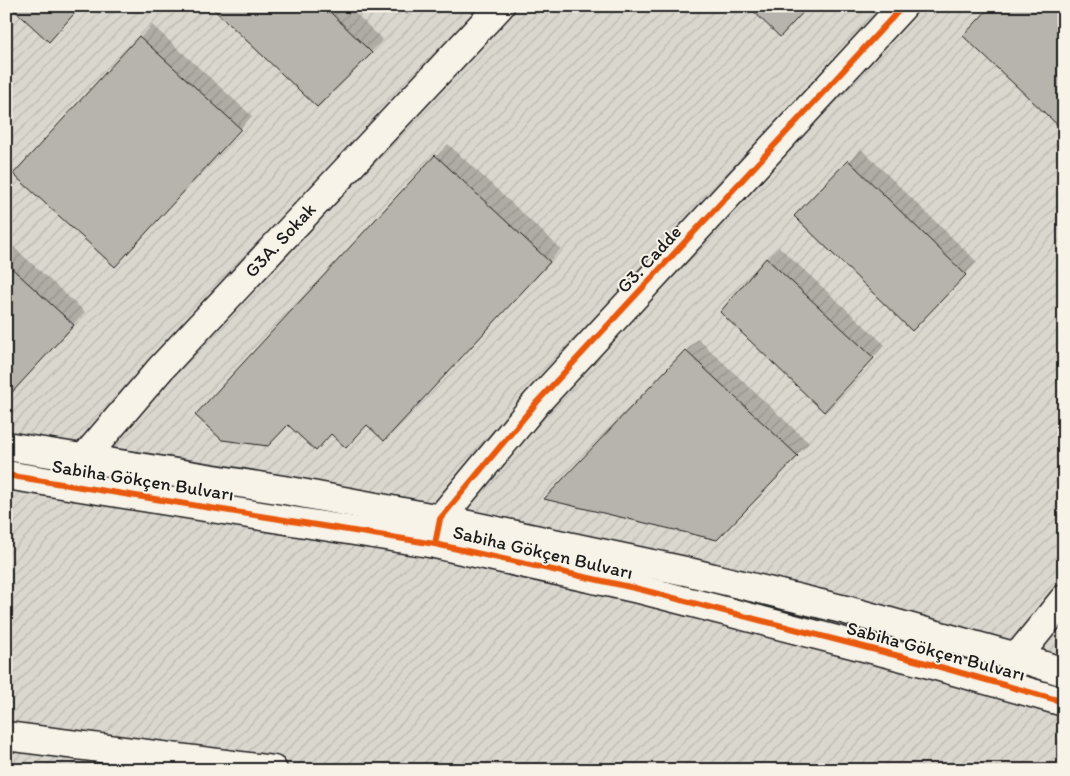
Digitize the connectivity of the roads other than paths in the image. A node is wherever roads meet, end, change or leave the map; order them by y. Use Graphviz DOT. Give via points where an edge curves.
graph roads {
  1 [pos="500,6"];
  2 [pos="903,6"];
  3 [pos="6,446"];
  4 [pos="84,458"];
  5 [pos="6,475"];
  6 [pos="79,486"];
  7 [pos="437,531"];
  8 [pos="1064,599"];
  9 [pos="1017,657"];
  10 [pos="1064,672"];
  11 [pos="1008,685"];
  12 [pos="1064,702"];
  13 [pos="6,736"];
  14 [pos="273,770"];
  1 -- 4 [label="main road, G3A. Sokak" via="161,368"];
  2 -- 7 [label="main road, G3. Cadde" via="537,402"];
  3 -- 4 [label="main road, Sabiha Gökçen Bulvarı"];
  4 -- 6 [label="main road"];
  4 -- 7 [label="main road, Sabiha Gökçen Bulvarı" via="290,492"];
  5 -- 6 [label="main road, Sabiha Gökçen Bulvarı"];
  6 -- 7 [label="main road, Sabiha Gökçen Bulvarı"];
  7 -- 9 [label="main road, Sabiha Gökçen Bulvarı" via="695,573"];
  7 -- 11 [label="main road, Sabiha Gökçen Bulvarı" via="639,589"];
  8 -- 9 [label="main road"];
  9 -- 10 [label="main road, Sabiha Gökçen Bulvarı"];
  9 -- 11 [label="main road"];
  11 -- 12 [label="main road, Sabiha Gökçen Bulvarı"];
  13 -- 14 [label="main road"];
}
